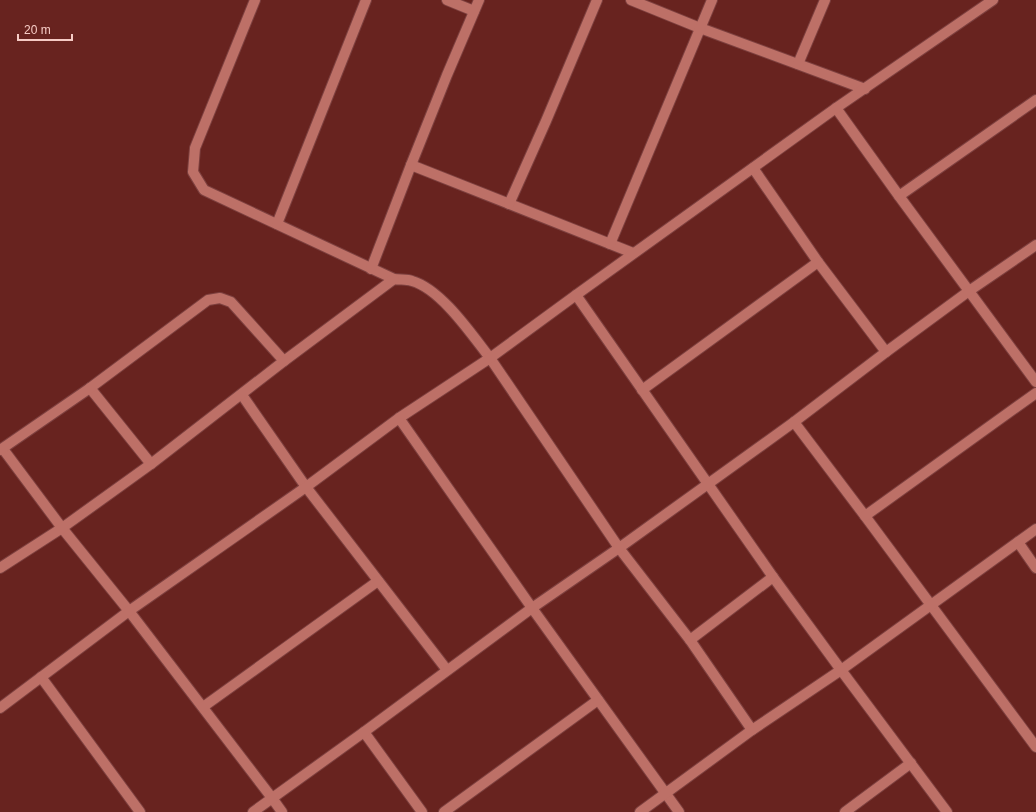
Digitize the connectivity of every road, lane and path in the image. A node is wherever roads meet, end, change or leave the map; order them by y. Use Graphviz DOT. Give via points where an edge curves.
graph roads {
  1 [pos="255,0"];
  2 [pos="366,0"];
  3 [pos="446,0"];
  4 [pos="479,0"];
  5 [pos="596,0"];
  6 [pos="631,0"];
  7 [pos="712,0"];
  8 [pos="825,0"];
  9 [pos="993,0"];
  10 [pos="474,11"];
  11 [pos="700,28"];
  12 [pos="798,64"];
  13 [pos="865,89"];
  14 [pos="1036,100"];
  15 [pos="836,108"];
  16 [pos="410,164"];
  17 [pos="753,168"];
  18 [pos="899,196"];
  19 [pos="509,204"];
  20 [pos="277,224"];
  21 [pos="610,244"];
  22 [pos="1036,245"];
  23 [pos="634,253"];
  24 [pos="818,262"];
  25 [pos="372,268"];
  26 [pos="394,279"];
  27 [pos="969,291"];
  28 [pos="576,295"];
  29 [pos="886,352"];
  30 [pos="490,358"];
  31 [pos="284,361"];
  32 [pos="1036,382"];
  33 [pos="90,388"];
  34 [pos="642,390"];
  35 [pos="1036,393"];
  36 [pos="242,395"];
  37 [pos="399,418"];
  38 [pos="794,422"];
  39 [pos="1,450"];
  40 [pos="151,464"];
  41 [pos="708,484"];
  42 [pos="306,487"];
  43 [pos="866,516"];
  44 [pos="62,528"];
  45 [pos="1036,529"];
  46 [pos="1018,542"];
  47 [pos="619,548"];
  48 [pos="0,568"];
  49 [pos="1036,568"];
  50 [pos="773,577"];
  51 [pos="378,581"];
  52 [pos="931,605"];
  53 [pos="532,608"];
  54 [pos="129,611"];
  55 [pos="690,640"];
  56 [pos="447,670"];
  57 [pos="841,670"];
  58 [pos="41,677"];
  59 [pos="598,700"];
  60 [pos="202,707"];
  61 [pos="0,708"];
  62 [pos="752,730"];
  63 [pos="364,732"];
  64 [pos="1036,747"];
  65 [pos="911,763"];
  66 [pos="665,794"];
  67 [pos="272,798"];
  68 [pos="140,812"];
  69 [pos="253,812"];
  70 [pos="282,812"];
  71 [pos="422,812"];
  72 [pos="444,812"];
  73 [pos="640,812"];
  74 [pos="679,812"];
  75 [pos="845,812"];
  76 [pos="947,812"];
  1 -- 20 [label="street" via="195,148 193,172 204,190"];
  2 -- 20 [label="street"];
  3 -- 10 [label="street"];
  4 -- 10 [label="street"];
  5 -- 19 [label="street"];
  6 -- 11 [label="street"];
  7 -- 11 [label="street"];
  8 -- 12 [label="street"];
  9 -- 13 [label="street"];
  10 -- 16 [label="street"];
  11 -- 12 [label="street"];
  11 -- 21 [label="street"];
  12 -- 13 [label="street"];
  13 -- 15 [label="street"];
  14 -- 18 [label="street"];
  15 -- 17 [label="street"];
  15 -- 18 [label="street"];
  16 -- 19 [label="street"];
  16 -- 25 [label="street"];
  17 -- 23 [label="street"];
  17 -- 24 [label="street"];
  18 -- 27 [label="street"];
  19 -- 21 [label="street"];
  20 -- 25 [label="street"];
  21 -- 23 [label="street"];
  22 -- 27 [label="street"];
  23 -- 28 [label="street"];
  24 -- 29 [label="street"];
  24 -- 34 [label="street"];
  25 -- 26 [label="street"];
  26 -- 30 [label="street" via="412,281 428,288 443,300"];
  26 -- 31 [label="street"];
  27 -- 29 [label="street"];
  27 -- 32 [label="street"];
  28 -- 30 [label="street"];
  28 -- 34 [label="street"];
  29 -- 38 [label="street"];
  30 -- 37 [label="street"];
  30 -- 47 [label="street"];
  31 -- 33 [label="street" via="231,302 220,298 208,300"];
  31 -- 36 [label="street"];
  33 -- 39 [label="street"];
  33 -- 40 [label="street"];
  34 -- 41 [label="street"];
  35 -- 43 [label="street"];
  36 -- 40 [label="street"];
  36 -- 42 [label="street"];
  37 -- 42 [label="street"];
  37 -- 53 [label="street"];
  38 -- 41 [label="street"];
  38 -- 43 [label="street"];
  39 -- 44 [label="street"];
  40 -- 44 [label="street"];
  41 -- 47 [label="street"];
  41 -- 50 [label="street"];
  42 -- 51 [label="street"];
  42 -- 54 [label="street"];
  43 -- 52 [label="street"];
  44 -- 48 [label="street"];
  44 -- 54 [label="street"];
  45 -- 46 [label="street"];
  46 -- 49 [label="street"];
  46 -- 52 [label="street"];
  47 -- 53 [label="street"];
  47 -- 55 [label="street"];
  50 -- 55 [label="street"];
  50 -- 57 [label="street"];
  51 -- 56 [label="street"];
  51 -- 60 [label="street"];
  52 -- 57 [label="street"];
  52 -- 64 [label="street"];
  53 -- 56 [label="street"];
  53 -- 59 [label="street"];
  54 -- 58 [label="street"];
  54 -- 60 [label="street"];
  55 -- 62 [label="street"];
  56 -- 63 [label="street"];
  57 -- 62 [label="street"];
  57 -- 65 [label="street"];
  58 -- 61 [label="street"];
  58 -- 68 [label="street"];
  59 -- 66 [label="street"];
  59 -- 72 [label="street"];
  60 -- 67 [label="street"];
  62 -- 66 [label="street"];
  63 -- 67 [label="street"];
  63 -- 71 [label="street"];
  65 -- 75 [label="street"];
  65 -- 76 [label="street"];
  66 -- 73 [label="street"];
  66 -- 74 [label="street"];
  67 -- 69 [label="street"];
  67 -- 70 [label="street"];
}
